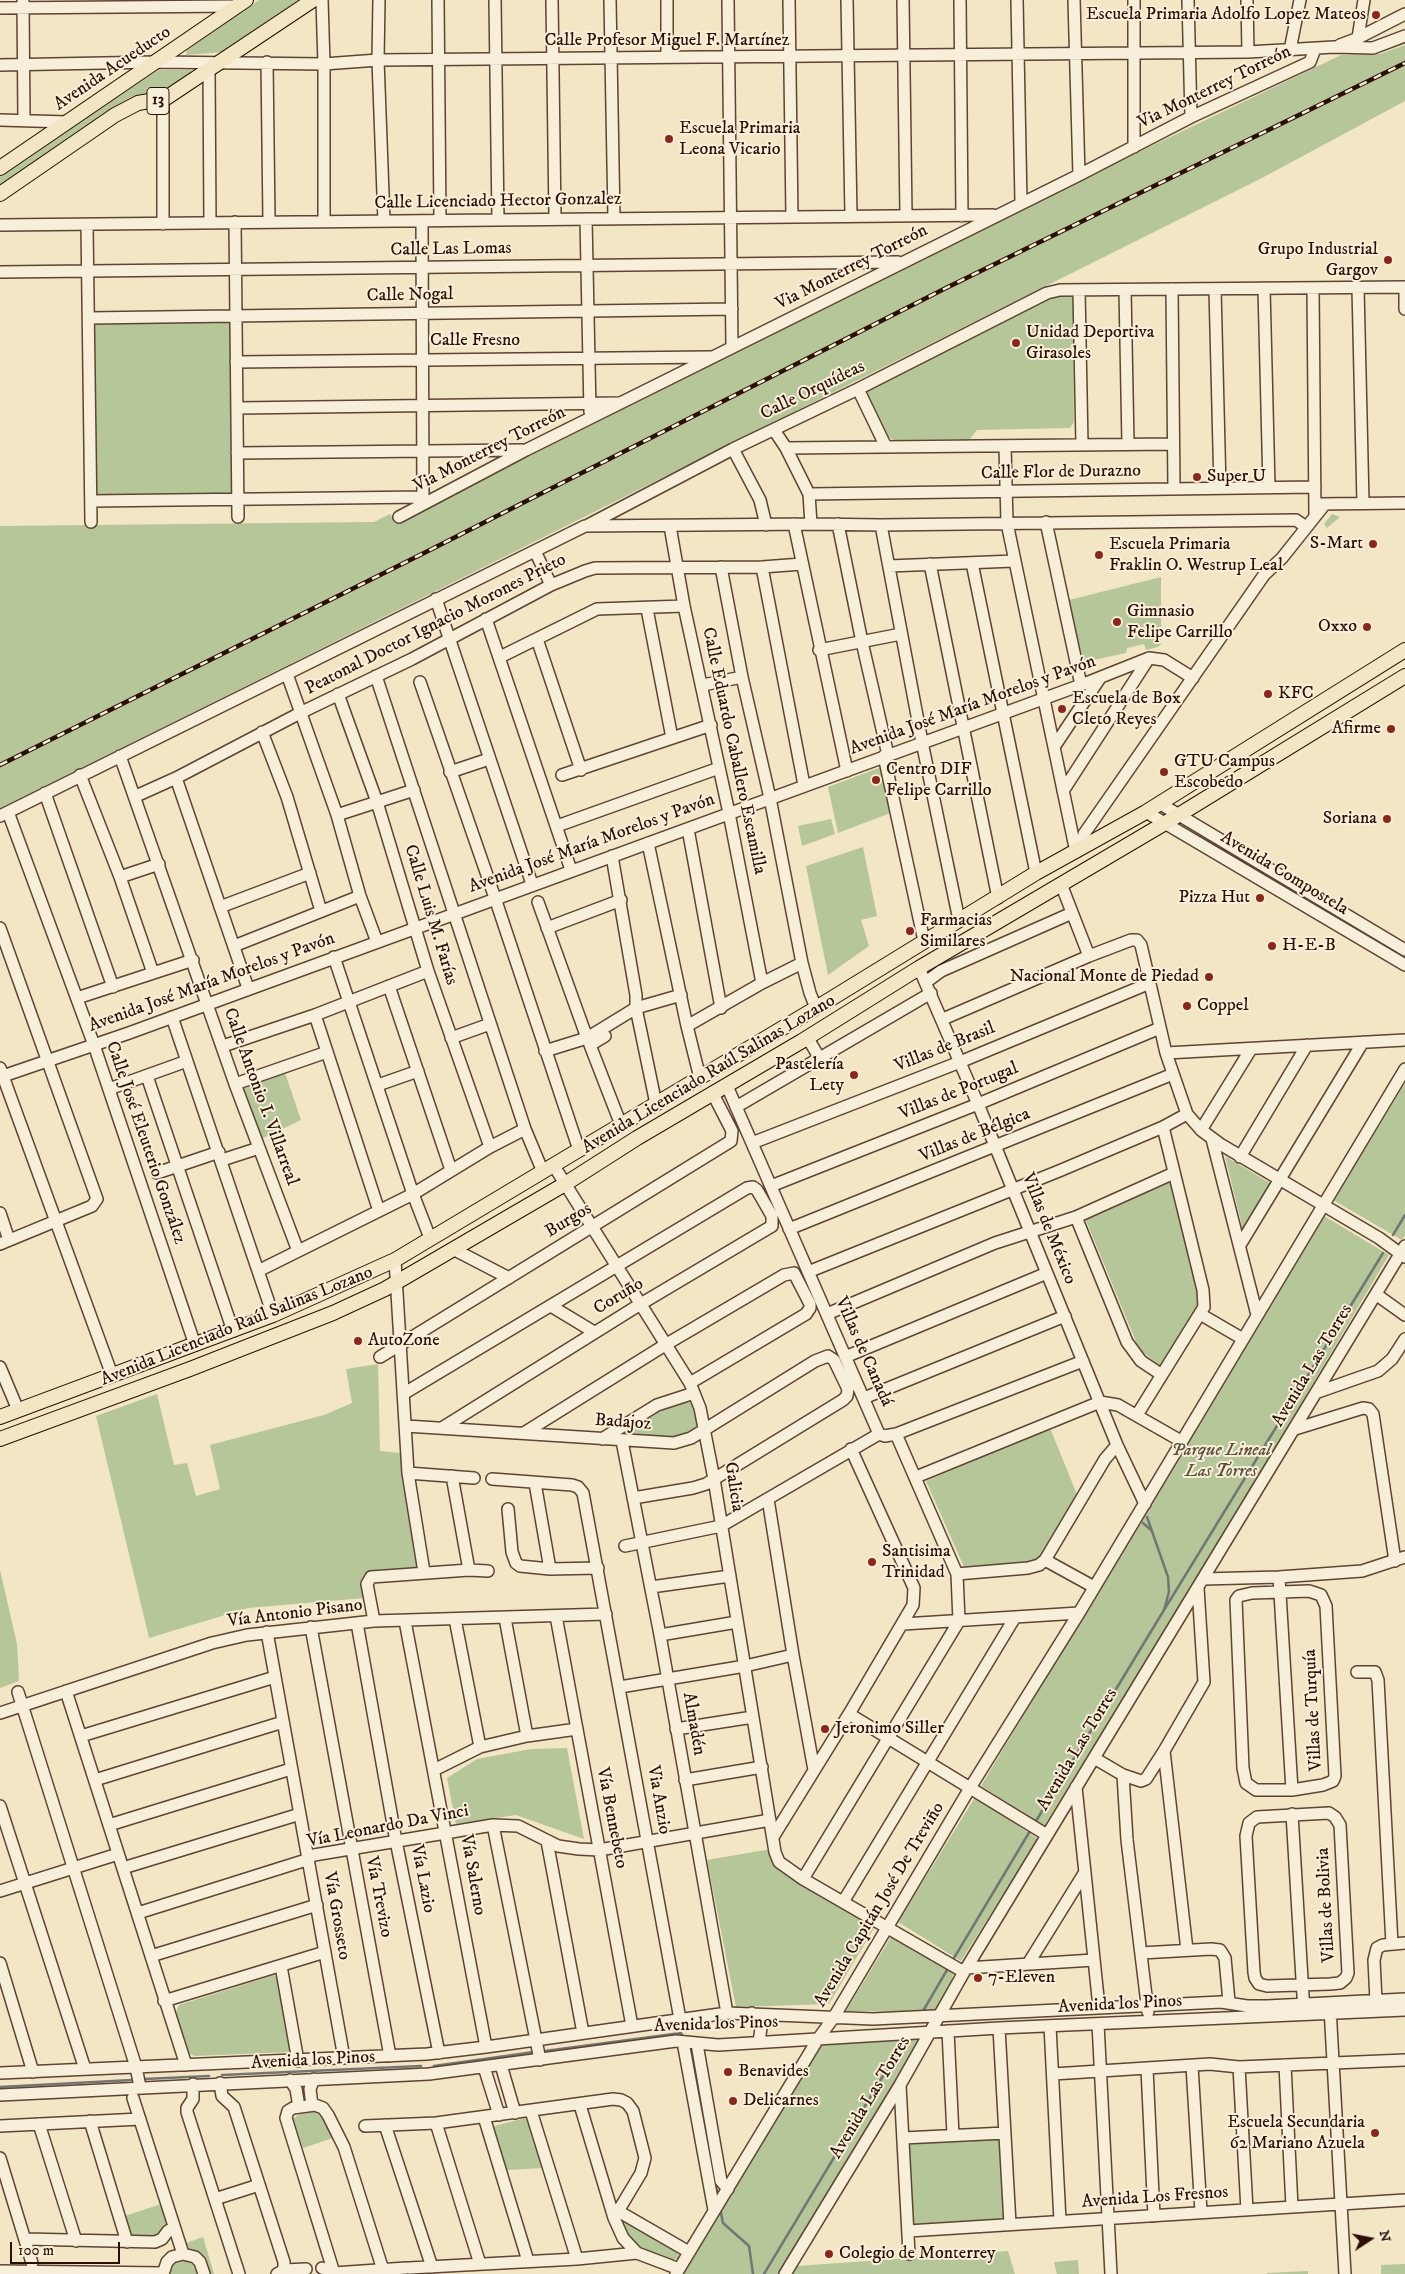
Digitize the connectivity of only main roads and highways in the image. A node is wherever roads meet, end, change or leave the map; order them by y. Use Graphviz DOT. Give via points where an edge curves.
graph roads {
  1 [pos="313,0"];
  2 [pos="242,3"];
  3 [pos="0,168"];
  4 [pos="0,194"];
  5 [pos="1405,650"];
  6 [pos="1405,676"];
  7 [pos="0,1417"];
  8 [pos="0,1439"];
  1 -- 4 [label="main road, 13" via="163,100 138,103 115,115"];
  2 -- 3 [label="main road, Avenida Acueducto / 13"];
  5 -- 7 [label="main road, Avenida Licenciado Raúl Salinas Lozano" via="1146,812 1036,873 395,1260 233,1331"];
  6 -- 8 [label="main road, Avenida Licenciado Raúl Salinas Lozano" via="456,1250 333,1313"];
}
